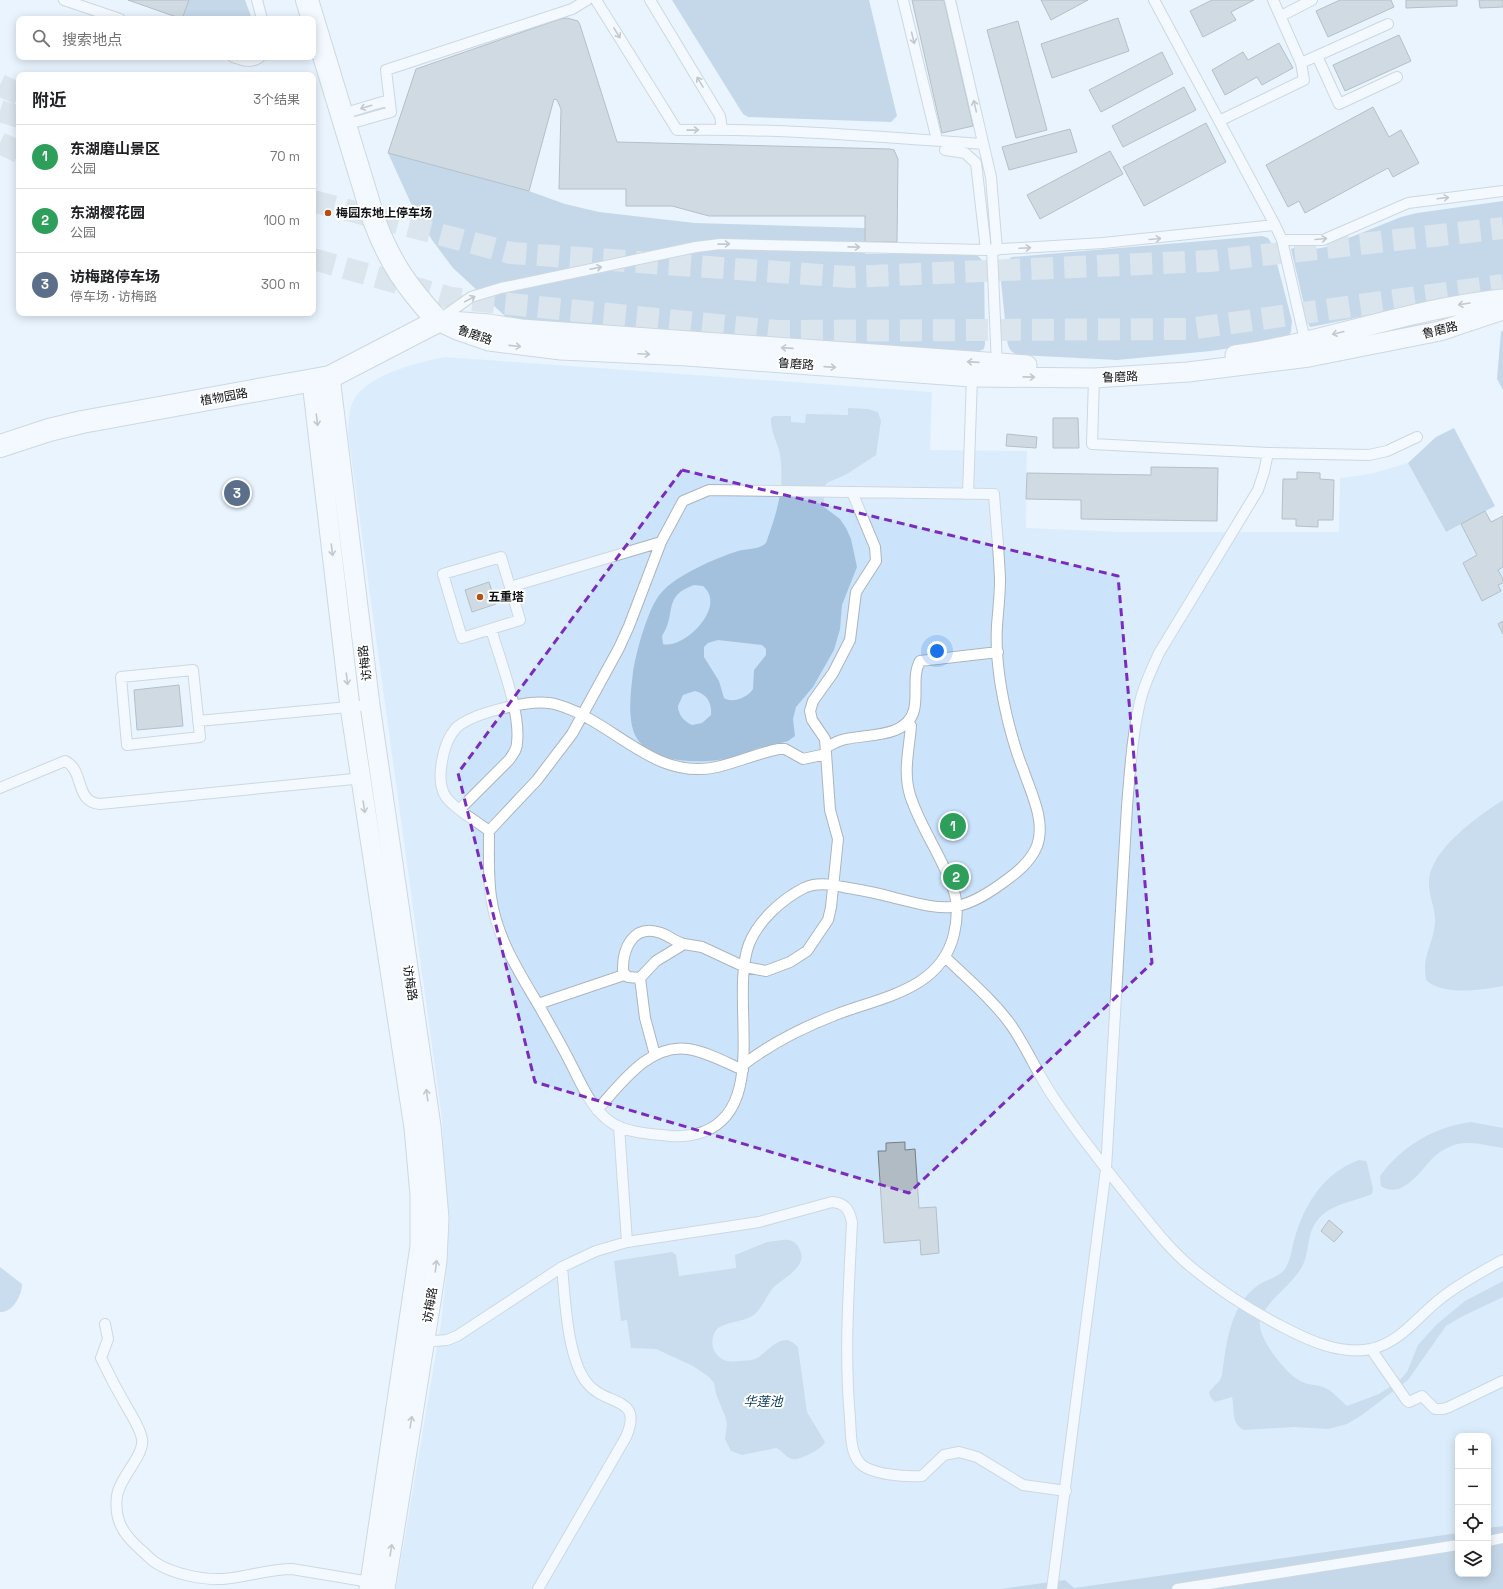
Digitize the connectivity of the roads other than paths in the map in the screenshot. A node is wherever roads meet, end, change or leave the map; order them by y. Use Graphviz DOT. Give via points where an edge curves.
graph roads {
  1 [pos="64,0"];
  2 [pos="258,0"];
  3 [pos="307,0"];
  4 [pos="587,0"];
  5 [pos="596,0"];
  6 [pos="650,0"];
  7 [pos="903,0"];
  8 [pos="950,0"];
  9 [pos="1154,0"];
  10 [pos="1273,0"];
  11 [pos="1312,0"];
  12 [pos="111,16"];
  13 [pos="261,16"];
  14 [pos="312,16"];
  15 [pos="1281,16"];
  16 [pos="1388,24"];
  17 [pos="316,29"];
  18 [pos="1317,56"];
  19 [pos="242,60"];
  20 [pos="253,60"];
  21 [pos="1301,63"];
  22 [pos="1397,77"];
  23 [pos="390,100"];
  24 [pos="344,119"];
  25 [pos="1220,121"];
  26 [pos="722,129"];
  27 [pos="937,140"];
  28 [pos="983,144"];
  29 [pos="945,150"];
  30 [pos="1503,191"];
  31 [pos="1275,224"];
  32 [pos="1282,240"];
  33 [pos="992,250"];
  34 [pos="1503,299"];
  35 [pos="1503,310"];
  36 [pos="438,321"];
  37 [pos="1307,349"];
  38 [pos="997,370"];
  39 [pos="972,377"];
  40 [pos="1094,378"];
  41 [pos="321,379"];
  42 [pos="1417,437"];
  43 [pos="0,446"];
  44 [pos="1268,453"];
  45 [pos="852,492"];
  46 [pos="968,494"];
  47 [pos="661,542"];
  48 [pos="510,587"];
  49 [pos="490,629"];
  50 [pos="998,652"];
  51 [pos="370,705"];
  52 [pos="350,707"];
  53 [pos="514,707"];
  54 [pos="584,715"];
  55 [pos="198,721"];
  56 [pos="908,721"];
  57 [pos="826,751"];
  58 [pos="380,776"];
  59 [pos="360,779"];
  60 [pos="0,788"];
  61 [pos="460,809"];
  62 [pos="489,831"];
  63 [pos="833,885"];
  64 [pos="957,906"];
  65 [pos="672,939"];
  66 [pos="684,944"];
  67 [pos="670,952"];
  68 [pos="945,957"];
  69 [pos="744,967"];
  70 [pos="624,975"];
  71 [pos="640,978"];
  72 [pos="538,1004"];
  73 [pos="655,1055"];
  74 [pos="743,1068"];
  75 [pos="597,1110"];
  76 [pos="422,1127"];
  77 [pos="619,1127"];
  78 [pos="1106,1168"];
  79 [pos="627,1242"];
  80 [pos="1503,1260"];
  81 [pos="562,1267"];
  82 [pos="105,1324"];
  83 [pos="415,1341"];
  84 [pos="1371,1348"];
  85 [pos="1503,1381"];
  86 [pos="1066,1491"];
  87 [pos="1503,1538"];
  88 [pos="1491,1540"];
  89 [pos="1455,1545"];
  90 [pos="374,1587"];
  91 [pos="538,1589"];
  92 [pos="1052,1589"];
  93 [pos="1177,1589"];
  1 -- 12 [label="lane"];
  2 -- 13 [label="lane"];
  3 -- 14 [label="street, 鲁磨路"];
  4 -- 23 [label="lane" via="572,9 386,70"];
  5 -- 26 [label="lane, one-way" via="677,130"];
  26 -- 6 [label="lane, one-way" via="720,116"];
  7 -- 27 [label="lane, one-way"];
  28 -- 8 [label="lane, one-way"];
  9 -- 25 [label="lane"];
  10 -- 15 [label="lane"];
  11 -- 15 [label="lane"];
  15 -- 21 [label="lane"];
  16 -- 18 [label="lane"];
  17 -- 24 [label="street, 鲁磨路"];
  18 -- 21 [label="lane"];
  18 -- 22 [label="lane" via="1339,104"];
  19 -- 20 [label="lane"];
  21 -- 25 [label="lane" via="1304,80"];
  23 -- 24 [label="lane, one-way"];
  23 -- 24 [label="lane" via="391,112"];
  24 -- 36 [label="street, 鲁磨路" via="384,249 413,294"];
  25 -- 31 [label="lane"];
  26 -- 27 [label="lane"];
  27 -- 28 [label="lane"];
  28 -- 33 [label="lane" via="991,177"];
  29 -- 33 [label="lane" via="965,153 976,163"];
  32 -- 30 [label="lane, one-way" via="1322,240 1408,204"];
  31 -- 32 [label="lane"];
  33 -- 31 [label="lane, one-way" via="1103,243"];
  32 -- 37 [label="lane"];
  36 -- 33 [label="lane, one-way" via="471,297 501,288 696,247 720,244"];
  33 -- 38 [label="lane"];
  34 -- 37 [label="street, one-way" via="1446,307"];
  35 -- 37 [label="street, 鲁磨路" via="1440,331"];
  38 -- 36 [label="street, one-way"];
  36 -- 39 [label="street, 鲁磨路, one-way" via="474,337 509,345"];
  36 -- 41 [label="street, 植物园路"];
  37 -- 38 [label="street" via="1245,353 1135,366"];
  37 -- 40 [label="street, 鲁磨路" via="1188,372"];
  38 -- 39 [label="street, 鲁磨路"];
  38 -- 40 [label="street, 鲁磨路, one-way"];
  39 -- 46 [label="lane"];
  40 -- 44 [label="lane" via="1092,444"];
  41 -- 43 [label="street, 植物园路" via="82,422"];
  41 -- 51 [label="street, 访梅路"];
  41 -- 52 [label="street, 访梅路, one-way"];
  42 -- 44 [label="lane" via="1387,452 1374,455"];
  44 -- 78 [label="lane" via="1258,490 1159,653 1146,680 1140,702 1127,806"];
  45 -- 46 [label="lane"];
  45 -- 47 [label="lane" via="709,490 686,499"];
  45 -- 57 [label="lane" via="875,547 876,561 856,592 850,640 833,673 811,705 810,715 824,736"];
  46 -- 50 [label="lane" via="994,494 1000,580"];
  47 -- 48 [label="lane"];
  47 -- 54 [label="lane" via="629,626"];
  48 -- 49 [label="lane" via="520,620"];
  48 -- 49 [label="lane" via="501,557 443,574 462,638"];
  49 -- 53 [label="lane"];
  50 -- 56 [label="lane" via="920,661 914,710"];
  50 -- 64 [label="lane" via="1004,707 1036,806 1040,834 1033,854 1024,865 992,890"];
  51 -- 52 [label="lane"];
  51 -- 58 [label="street, 访梅路"];
  52 -- 55 [label="lane"];
  52 -- 59 [label="street, 访梅路"];
  53 -- 54 [label="lane" via="532,703 551,703"];
  53 -- 61 [label="lane" via="518,739 515,752"];
  53 -- 61 [label="lane" via="467,721 457,727 449,737 442,756 442,786 446,797"];
  54 -- 57 [label="lane" via="609,729 646,756 686,769 716,767 779,749 785,749 803,759"];
  54 -- 62 [label="lane" via="541,775"];
  55 -- 55 [label="lane" via="193,670 121,678 127,744 200,737"];
  56 -- 57 [label="lane" via="889,732 844,739"];
  56 -- 64 [label="lane" via="910,726 907,776 910,795 949,878"];
  57 -- 63 [label="lane" via="830,810 838,839"];
  58 -- 59 [label="lane"];
  76 -- 58 [label="street, 访梅路, one-way"];
  59 -- 60 [label="lane" via="94,804 82,791 72,766 65,761"];
  59 -- 76 [label="street, 访梅路, one-way"];
  61 -- 62 [label="lane"];
  62 -- 72 [label="lane" via="490,893 498,925 510,954"];
  63 -- 64 [label="lane" via="932,907"];
  63 -- 69 [label="lane" via="810,885 788,899 769,916 752,938"];
  63 -- 69 [label="lane" via="832,907 828,920 807,951 776,969 759,971"];
  64 -- 68 [label="lane" via="953,936"];
  65 -- 66 [label="lane"];
  65 -- 67 [label="lane"];
  65 -- 70 [label="lane" via="654,931 643,933 629,941 624,952"];
  66 -- 67 [label="lane"];
  66 -- 69 [label="lane" via="702,947"];
  67 -- 71 [label="lane" via="650,965"];
  68 -- 74 [label="lane" via="933,972 909,987 816,1023 757,1054"];
  68 -- 78 [label="lane" via="1004,1015 1054,1099"];
  69 -- 74 [label="lane"];
  70 -- 71 [label="lane"];
  70 -- 72 [label="lane"];
  71 -- 73 [label="lane" via="645,1018"];
  72 -- 75 [label="lane"];
  73 -- 74 [label="lane" via="687,1048"];
  73 -- 75 [label="lane" via="639,1066"];
  74 -- 77 [label="lane" via="737,1100 725,1119 711,1129 682,1137"];
  75 -- 77 [label="lane"];
  76 -- 83 [label="street, 访梅路"];
  77 -- 79 [label="lane"];
  78 -- 84 [label="lane" via="1167,1245 1231,1298 1299,1335 1332,1348 1352,1351"];
  78 -- 86 [label="lane"];
  79 -- 81 [label="lane" via="596,1251"];
  79 -- 86 [label="lane" via="759,1222 832,1202 844,1205 852,1222 847,1388 853,1450 859,1463 874,1472 922,1476 944,1455 959,1452 977,1457 1023,1485"];
  80 -- 84 [label="lane" via="1444,1295 1397,1337"];
  81 -- 83 [label="lane" via="457,1336 447,1340"];
  81 -- 91 [label="lane" via="566,1311 575,1356 582,1376 599,1394 627,1408 632,1420 626,1437"];
  82 -- 90 [label="lane" via="108,1339 101,1358 142,1439 141,1449 123,1479 117,1497 117,1514 131,1542 165,1568 202,1577 223,1579 292,1569"];
  83 -- 90 [label="street, 访梅路"];
  84 -- 85 [label="lane" via="1408,1401 1422,1396 1435,1409 1443,1410"];
  86 -- 92 [label="lane"];
  87 -- 88 [label="lane"];
  89 -- 93 [label="lane"];
}
